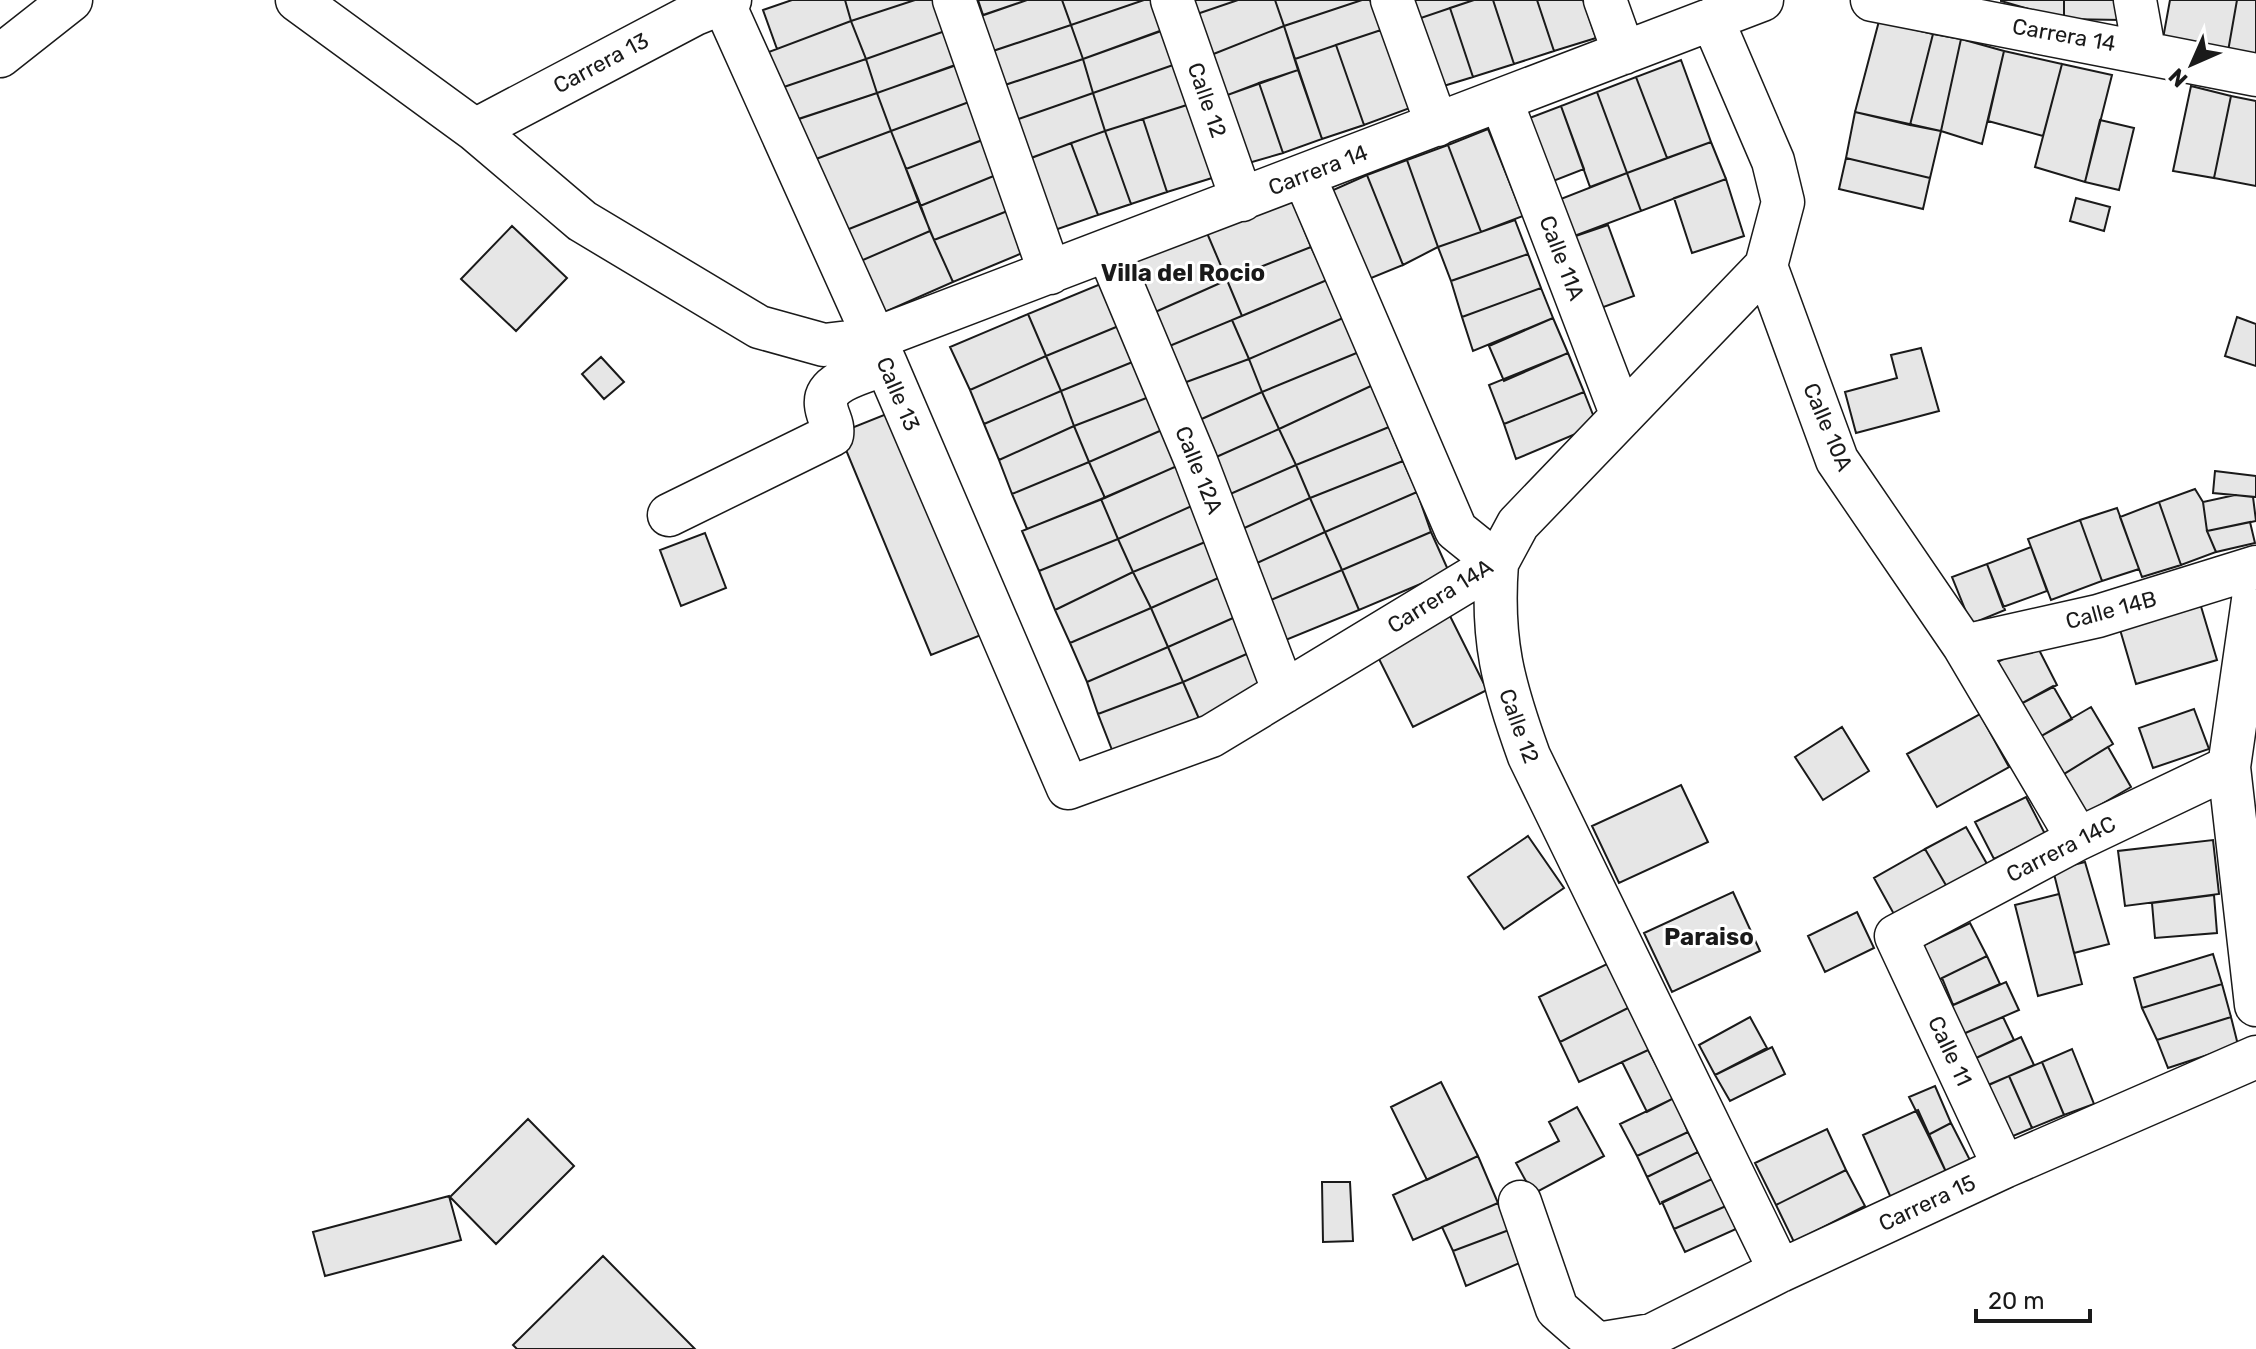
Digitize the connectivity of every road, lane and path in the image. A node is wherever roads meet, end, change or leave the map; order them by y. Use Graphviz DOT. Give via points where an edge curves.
graph roads {
  1 [pos="71,0"];
  2 [pos="297,0"];
  3 [pos="954,0"];
  4 [pos="1172,0"];
  5 [pos="1392,0"];
  6 [pos="1605,0"];
  7 [pos="1762,0"];
  8 [pos="1872,0"];
  9 [pos="2135,0"];
  10 [pos="726,1"];
  11 [pos="1712,19"];
  12 [pos="2144,50"];
  13 [pos="1624,53"];
  14 [pos="0,56"];
  15 [pos="2256,75"];
  16 [pos="1501,100"];
  17 [pos="1437,125"];
  18 [pos="475,130"];
  19 [pos="1304,176"];
  20 [pos="1242,200"];
  21 [pos="1108,251"];
  22 [pos="1766,266"];
  23 [pos="1050,273"];
  24 [pos="880,352"];
  25 [pos="1622,416"];
  26 [pos="669,515"];
  27 [pos="1497,563"];
  28 [pos="2256,567"];
  29 [pos="2256,579"];
  30 [pos="1964,646"];
  31 [pos="1284,692"];
  32 [pos="2229,767"];
  33 [pos="1068,788"];
  34 [pos="2078,839"];
  35 [pos="1896,936"];
  36 [pos="2256,1005"];
  37 [pos="2256,1057"];
  38 [pos="2004,1167"];
  39 [pos="1520,1202"];
  40 [pos="1780,1271"];
  1 -- 14 [label="street"];
  2 -- 18 [label="street"];
  3 -- 23 [label="street"];
  4 -- 20 [label="street, Calle 12"];
  5 -- 17 [label="street"];
  6 -- 13 [label="street"];
  7 -- 11 [label="street, Carrera 14"];
  8 -- 12 [label="street, Carrera 14"];
  9 -- 12 [label="street"];
  10 -- 18 [label="street, Carrera 13"];
  10 -- 24 [label="street, Calle 13"];
  11 -- 13 [label="street, Carrera 14"];
  11 -- 22 [label="street" via="1773,161 1783,202"];
  12 -- 15 [label="street, Carrera 14"];
  13 -- 16 [label="street, Carrera 14"];
  16 -- 17 [label="street, Carrera 14"];
  16 -- 25 [label="street, Calle 11A"];
  17 -- 19 [label="street, Carrera 14"];
  18 -- 24 [label="street" via="582,221 759,327 824,345"];
  19 -- 20 [label="street, Carrera 14"];
  19 -- 27 [label="street" via="1456,530"];
  20 -- 21 [label="street, Carrera 14"];
  21 -- 23 [label="street, Carrera 14"];
  21 -- 31 [label="street, Calle 12A"];
  22 -- 25 [label="street, Carrera 14A"];
  22 -- 30 [label="street, Calle 10A" via="1837,460"];
  23 -- 24 [label="street, Carrera 14"];
  24 -- 26 [label="street" via="827,395 832,435"];
  24 -- 33 [label="street, Calle 13"];
  25 -- 27 [label="street, Carrera 14A" via="1518,524"];
  27 -- 31 [label="street, Carrera 14A"];
  27 -- 40 [label="street, Calle 12" via="1493,615 1503,683 1529,756"];
  28 -- 30 [label="street, Calle 14B" via="2098,616"];
  29 -- 32 [label="street"];
  30 -- 34 [label="street, Calle 10A"];
  31 -- 33 [label="street, Carrera 14A" via="1211,736"];
  32 -- 34 [label="street, Carrera 14C"];
  32 -- 36 [label="street"];
  34 -- 35 [label="street, Carrera 14C"];
  35 -- 38 [label="street, Calle 11"];
  37 -- 38 [label="street, Carrera 15"];
  38 -- 40 [label="street, Carrera 15"];
  39 -- 40 [label="street, Carrera 15" via="1557,1309 1597,1344 1652,1335"];
}
